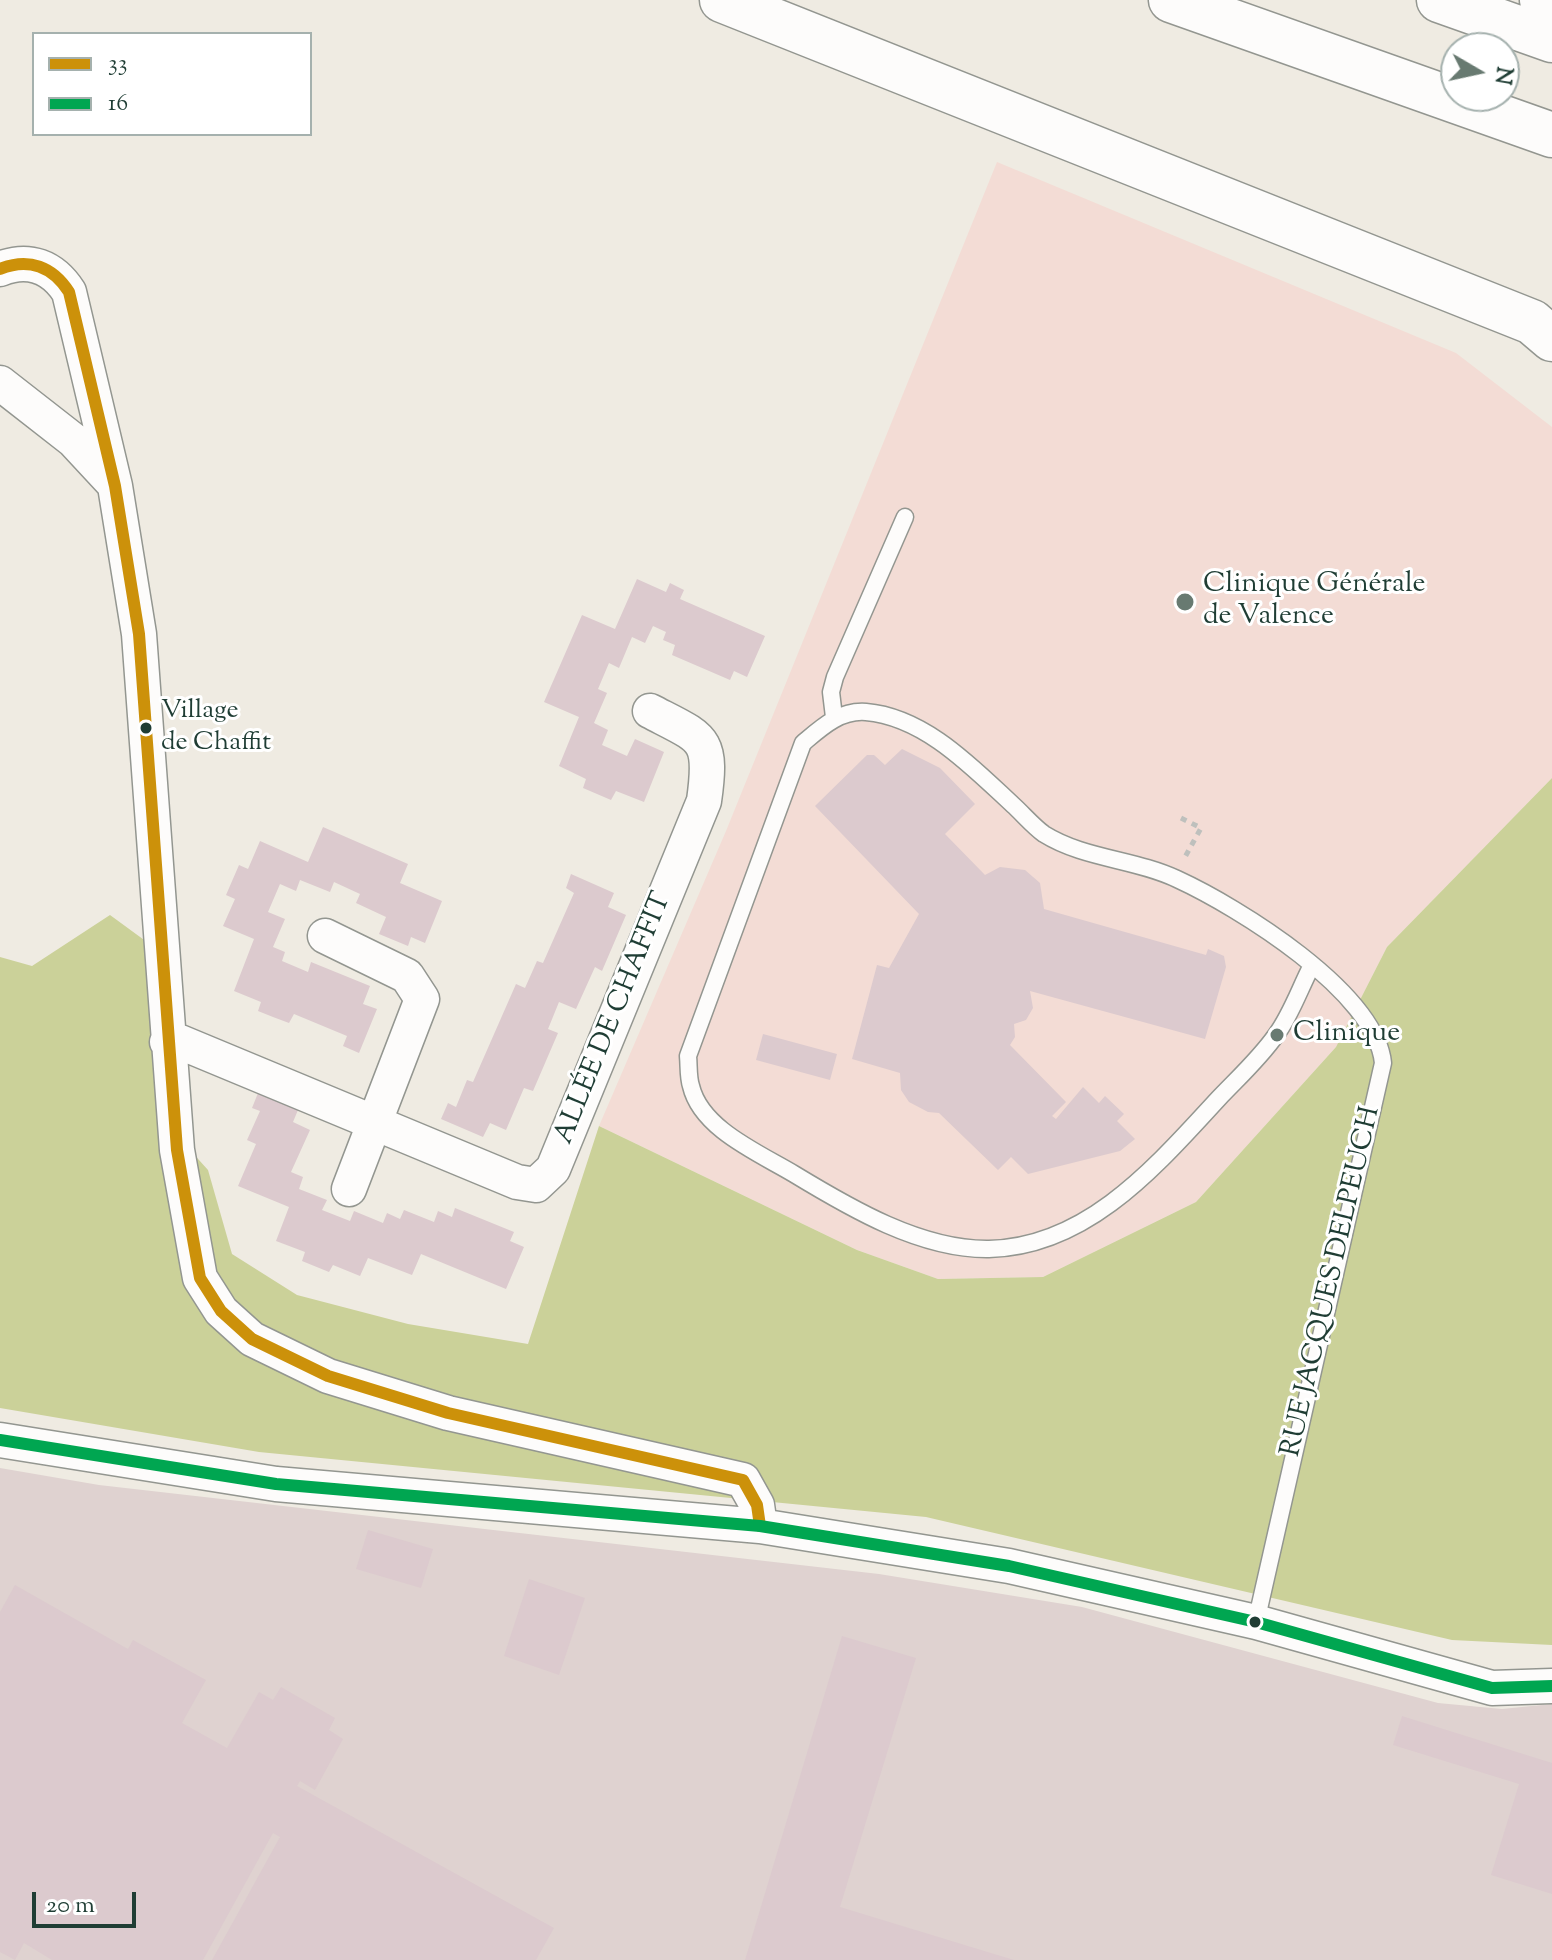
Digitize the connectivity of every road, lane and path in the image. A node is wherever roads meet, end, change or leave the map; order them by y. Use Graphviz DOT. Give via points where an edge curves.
graph roads {
  1 [pos="722,0"];
  2 [pos="1171,0"];
  3 [pos="1439,0"];
  4 [pos="1542,0"];
  5 [pos="1552,3"];
  6 [pos="1552,40"];
  7 [pos="1552,135"];
  8 [pos="0,269"];
  9 [pos="1552,339"];
  10 [pos="0,383"];
  11 [pos="115,486"];
  12 [pos="905,517"];
  13 [pos="650,711"];
  14 [pos="834,717"];
  15 [pos="1181,818"];
  16 [pos="1195,838"];
  17 [pos="325,936"];
  18 [pos="1312,965"];
  19 [pos="167,1042"];
  20 [pos="377,1122"];
  21 [pos="349,1189"];
  22 [pos="0,1440"];
  23 [pos="760,1526"];
  24 [pos="1256,1622"];
  25 [pos="1552,1686"];
  1 -- 9 [label="main road" via="1379,259 1532,322"];
  2 -- 7 [label="main road"];
  3 -- 6 [label="main road"];
  4 -- 5 [label="main road"];
  8 -- 11 [label="street" via="21,263 40,266 56,272 69,292"];
  10 -- 11 [label="street" via="73,440"];
  11 -- 19 [label="street" via="139,634"];
  12 -- 14 [label="lane" via="835,677"];
  13 -- 20 [label="street, ALLÉE DE CHAFFIT" via="696,734 710,762 704,801 553,1169 536,1185 517,1182"];
  14 -- 18 [label="lane, RUE JACQUES DELPEUCH" via="865,712 900,721 940,741 1044,834 1175,878 1281,938"];
  14 -- 18 [label="lane" via="803,743 688,1056 691,1088 708,1119 801,1179 900,1229 943,1244 989,1249 1056,1237 1090,1219 1158,1165 1277,1035"];
  15 -- 16 [label="path" via="1201,828"];
  17 -- 20 [label="street" via="407,976 422,999"];
  18 -- 24 [label="lane, RUE JACQUES DELPEUCH" via="1373,1028 1383,1063"];
  19 -- 20 [label="street, ALLÉE DE CHAFFIT" via="180,1042"];
  19 -- 23 [label="street" via="177,1150 200,1278 221,1311 252,1339 328,1376 448,1413 743,1480 757,1505"];
  20 -- 21 [label="street"];
  22 -- 23 [label="street" via="276,1484"];
  23 -- 24 [label="street" via="1009,1566"];
  24 -- 25 [label="street" via="1492,1688"];
}
